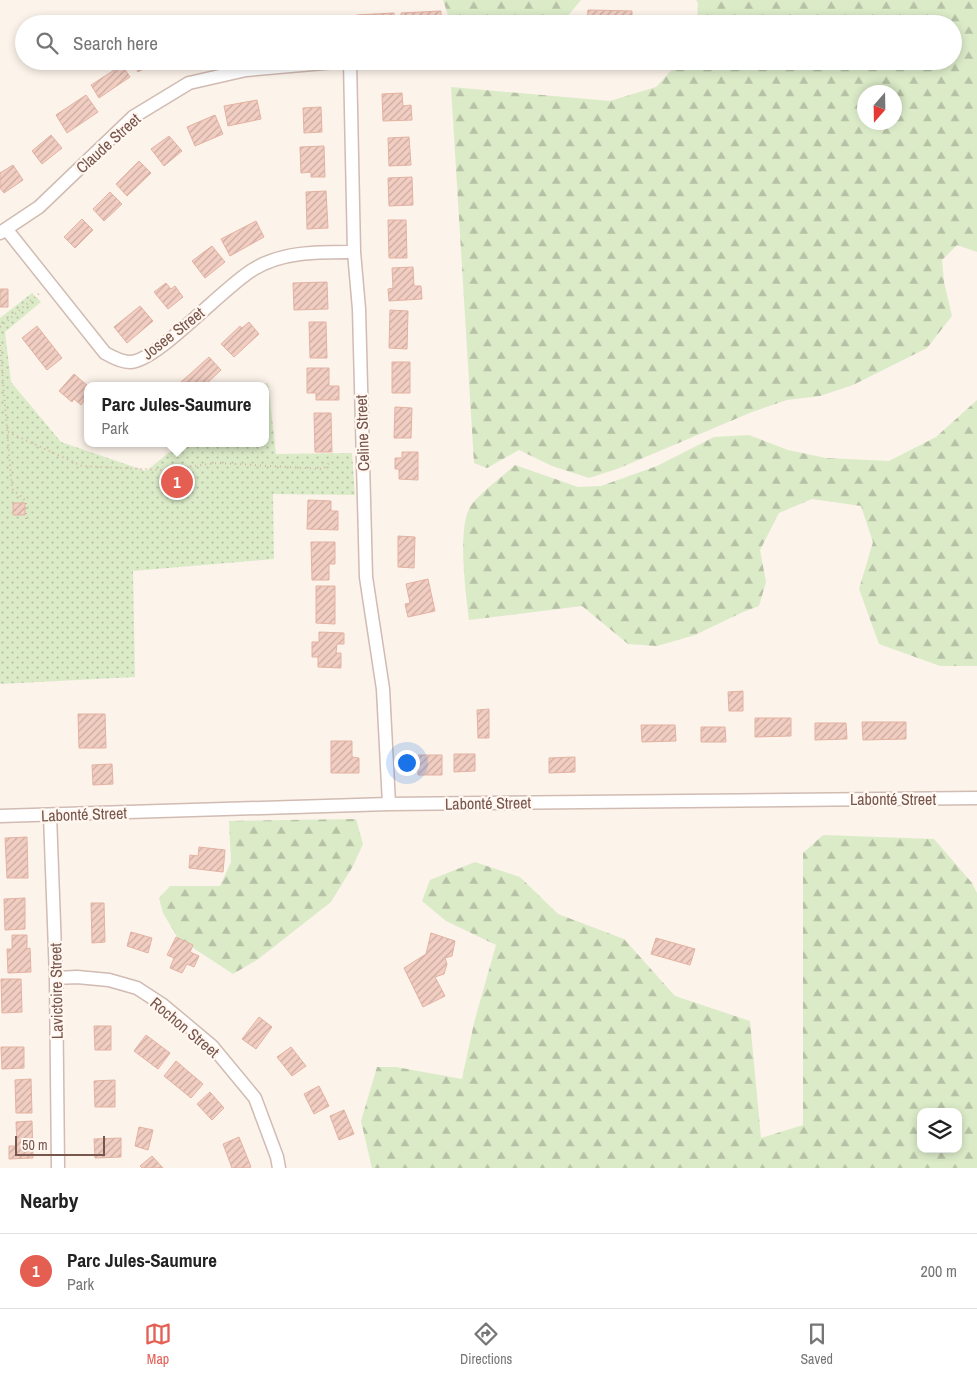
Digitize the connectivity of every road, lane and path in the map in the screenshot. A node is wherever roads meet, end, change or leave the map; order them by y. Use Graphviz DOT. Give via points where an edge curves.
graph roads {
  1 [pos="246,70"];
  2 [pos="348,70"];
  3 [pos="4,232"];
  4 [pos="354,252"];
  5 [pos="50,284"];
  6 [pos="0,327"];
  7 [pos="0,345"];
  8 [pos="8,432"];
  9 [pos="331,462"];
  10 [pos="26,520"];
  11 [pos="977,798"];
  12 [pos="389,804"];
  13 [pos="50,815"];
  14 [pos="0,816"];
  15 [pos="56,978"];
  16 [pos="58,1168"];
  17 [pos="279,1168"];
  1 -- 3 [label="street, Claude Street" via="190,83 133,117 39,207"];
  2 -- 4 [label="street, Celine Street"];
  3 -- 5 [label="street, Josee Street"];
  4 -- 5 [label="street, Josee Street" via="278,258 254,269 174,336 143,358 130,362 117,360 105,353"];
  4 -- 12 [label="street, Celine Street" via="359,309 366,577 383,689"];
  5 -- 6 [label="path"];
  7 -- 8 [label="path"];
  8 -- 9 [label="path" via="82,466 162,470 218,463 323,469"];
  8 -- 10 [label="path" via="12,489 26,501"];
  11 -- 12 [label="street, Labonté Street"];
  12 -- 13 [label="street, Labonté Street"];
  13 -- 14 [label="street, Labonté Street"];
  13 -- 15 [label="street, Lavictoire Street"];
  15 -- 16 [label="street, Lavictoire Street"];
  15 -- 17 [label="street, Rochon Street" via="109,980 137,988 212,1046 255,1098"];
}
